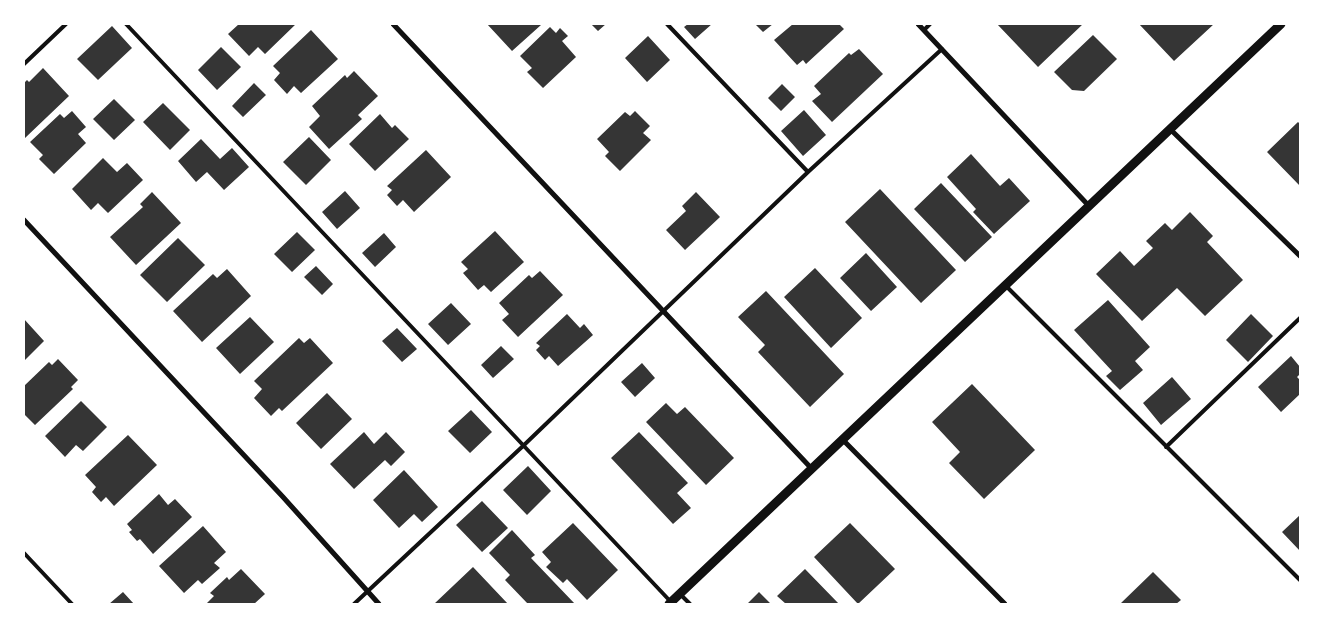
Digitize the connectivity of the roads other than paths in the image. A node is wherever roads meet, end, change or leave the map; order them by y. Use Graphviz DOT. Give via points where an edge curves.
graph roads {
  1 [pos="66,24"];
  2 [pos="126,24"];
  3 [pos="393,24"];
  4 [pos="667,24"];
  5 [pos="918,24"];
  6 [pos="930,24"];
  7 [pos="1281,24"];
  8 [pos="924,30"];
  9 [pos="942,49"];
  10 [pos="24,64"];
  11 [pos="1171,130"];
  12 [pos="808,172"];
  13 [pos="1089,206"];
  14 [pos="24,220"];
  15 [pos="1300,256"];
  16 [pos="1006,286"];
  17 [pos="663,312"];
  18 [pos="1300,318"];
  19 [pos="842,440"];
  20 [pos="523,446"];
  21 [pos="1166,447"];
  22 [pos="812,469"];
  23 [pos="24,553"];
  24 [pos="1300,580"];
  25 [pos="367,591"];
  26 [pos="680,594"];
  27 [pos="670,603"];
  28 [pos="72,604"];
  29 [pos="354,604"];
  30 [pos="379,604"];
  31 [pos="690,604"];
  32 [pos="1004,604"];
  1 -- 10 [label="lane"];
  2 -- 20 [label="lane"];
  3 -- 17 [label="street"];
  4 -- 12 [label="lane"];
  5 -- 8 [label="street"];
  6 -- 8 [label="lane"];
  7 -- 11 [label="street"];
  8 -- 9 [label="street"];
  9 -- 12 [label="lane"];
  9 -- 13 [label="street"];
  11 -- 13 [label="street"];
  11 -- 15 [label="street"];
  12 -- 17 [label="lane"];
  13 -- 16 [label="street"];
  14 -- 25 [label="street"];
  16 -- 19 [label="street"];
  16 -- 21 [label="lane"];
  17 -- 20 [label="lane"];
  17 -- 22 [label="street"];
  18 -- 21 [label="lane"];
  19 -- 22 [label="street"];
  19 -- 32 [label="street"];
  20 -- 25 [label="lane"];
  20 -- 27 [label="lane"];
  21 -- 24 [label="lane"];
  22 -- 26 [label="street"];
  23 -- 28 [label="lane"];
  25 -- 29 [label="lane"];
  25 -- 30 [label="street"];
  26 -- 27 [label="street"];
  26 -- 31 [label="lane"];
}
